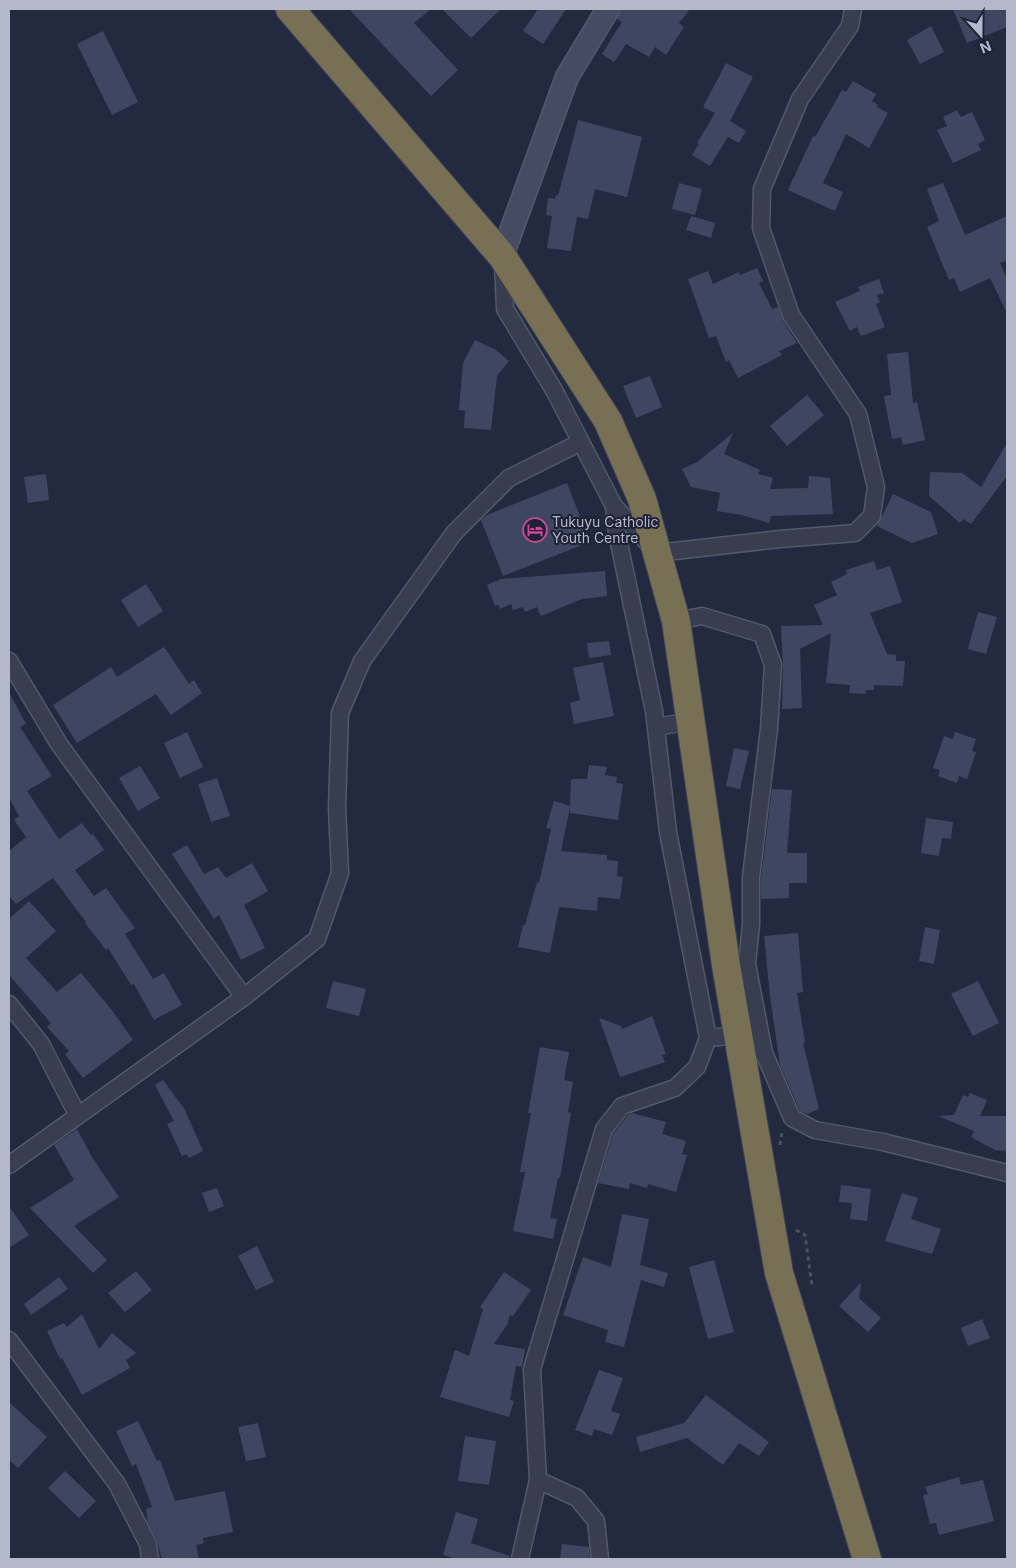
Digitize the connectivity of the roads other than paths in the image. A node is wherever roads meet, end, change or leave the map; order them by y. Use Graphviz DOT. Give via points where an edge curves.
graph roads {
  1 [pos="290,9"];
  2 [pos="608,9"];
  3 [pos="853,9"];
  4 [pos="502,256"];
  5 [pos="581,442"];
  6 [pos="614,506"];
  7 [pos="657,553"];
  8 [pos="676,621"];
  9 [pos="9,661"];
  10 [pos="692,721"];
  11 [pos="656,727"];
  12 [pos="737,965"];
  13 [pos="244,997"];
  14 [pos="9,1004"];
  15 [pos="738,1035"];
  16 [pos="708,1038"];
  17 [pos="78,1116"];
  18 [pos="9,1166"];
  19 [pos="1007,1173"];
  20 [pos="9,1340"];
  21 [pos="538,1480"];
  22 [pos="150,1559"];
  23 [pos="520,1559"];
  24 [pos="600,1559"];
  25 [pos="867,1559"];
  1 -- 4 [label="highway"];
  2 -- 4 [label="street" via="567,77"];
  3 -- 7 [label="street" via="850,26 800,99 762,189 761,228 791,315 858,414 876,487 872,516 855,533"];
  4 -- 5 [label="street" via="505,309"];
  4 -- 7 [label="highway" via="608,421 642,499"];
  5 -- 6 [label="street"];
  5 -- 13 [label="street" via="509,478 454,533 362,662 340,713 337,808 340,874 337,883 317,939"];
  6 -- 7 [label="street"];
  6 -- 11 [label="street"];
  7 -- 8 [label="highway"];
  8 -- 10 [label="highway"];
  8 -- 12 [label="street" via="702,616 762,634 774,665 751,877 751,924"];
  9 -- 13 [label="street" via="59,744"];
  10 -- 11 [label="street"];
  10 -- 12 [label="highway"];
  11 -- 16 [label="street" via="668,832"];
  12 -- 15 [label="highway"];
  12 -- 19 [label="street" via="764,1052 792,1118 815,1130 884,1142"];
  13 -- 17 [label="street"];
  14 -- 17 [label="street" via="41,1044"];
  15 -- 16 [label="street"];
  15 -- 25 [label="highway" via="779,1273"];
  16 -- 21 [label="street" via="697,1067 675,1088 622,1106 604,1129 532,1369"];
  17 -- 18 [label="street"];
  20 -- 22 [label="street" via="117,1484 148,1544"];
  21 -- 23 [label="street"];
  21 -- 24 [label="street" via="577,1498 596,1521"];
}
